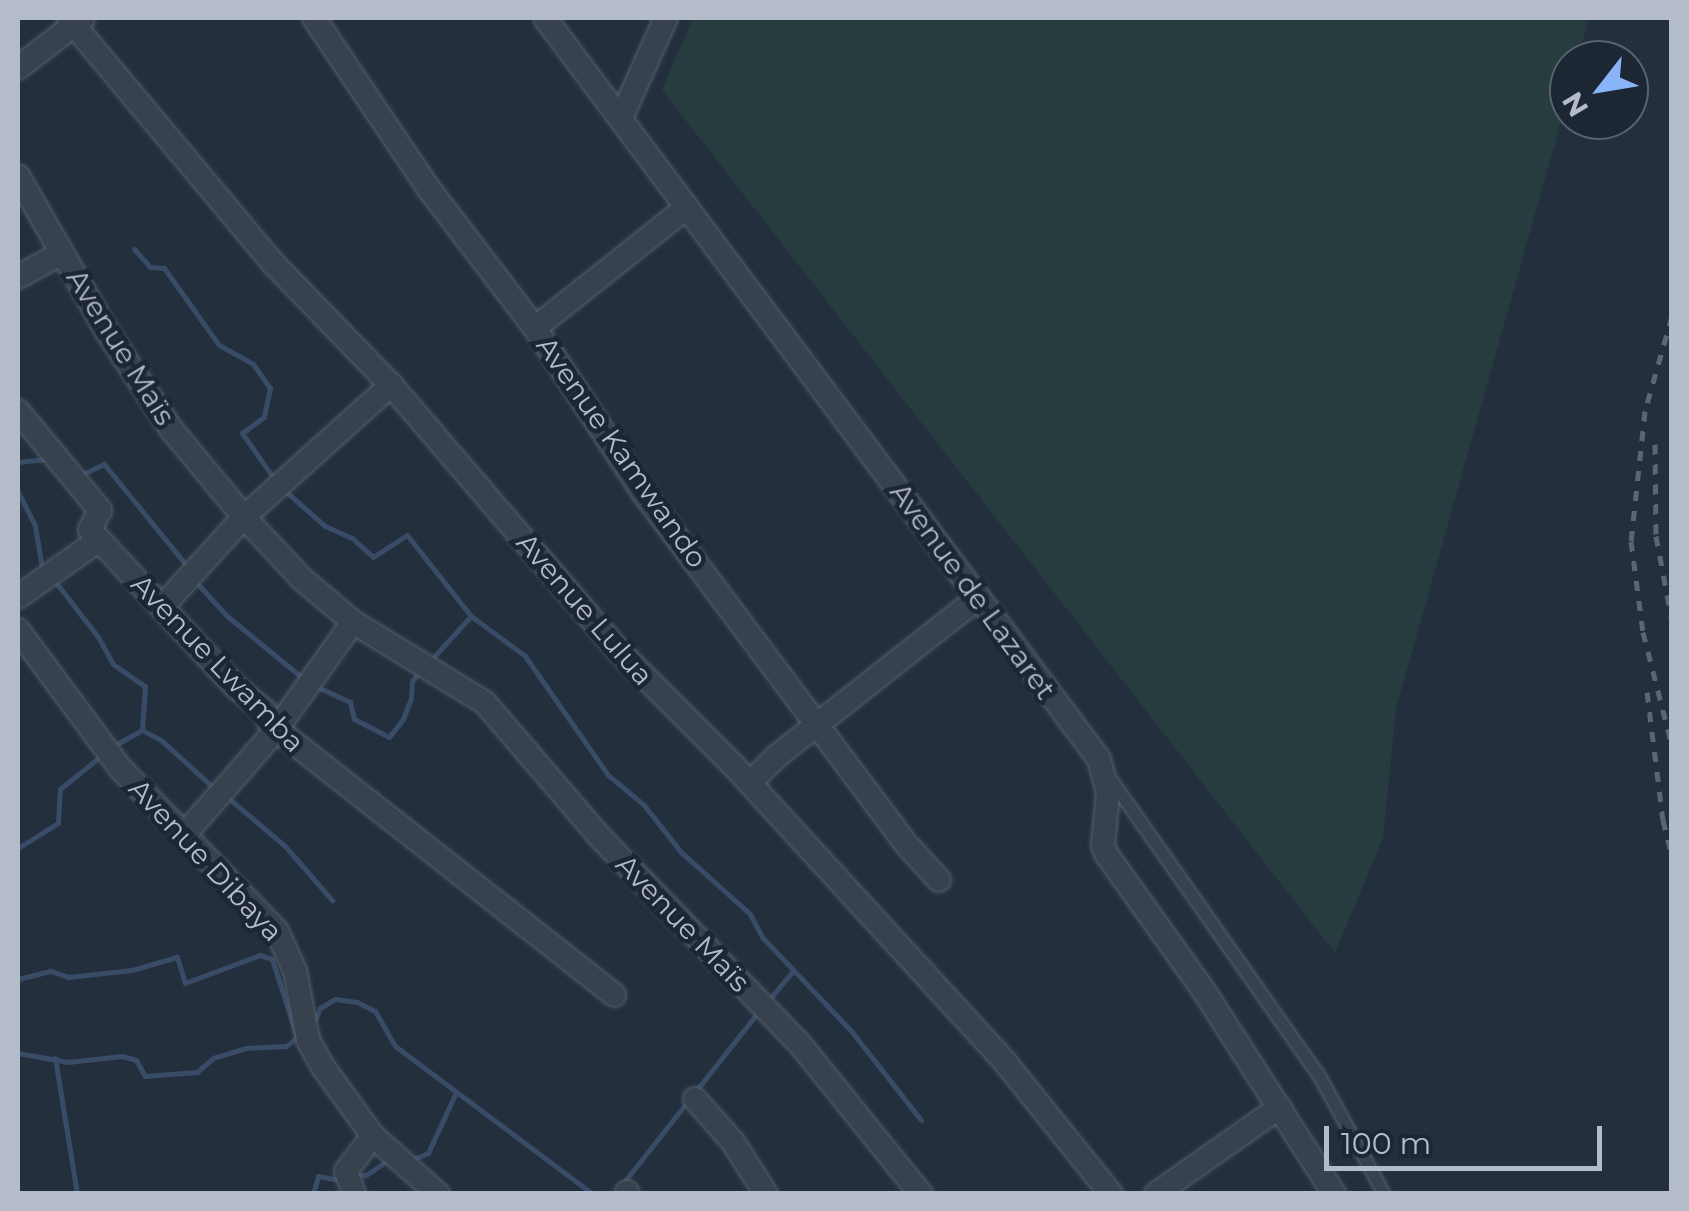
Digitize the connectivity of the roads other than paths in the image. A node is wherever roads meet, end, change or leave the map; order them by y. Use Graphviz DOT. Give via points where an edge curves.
graph roads {
  1 [pos="314,18"];
  2 [pos="545,18"];
  3 [pos="666,18"];
  4 [pos="75,20"];
  5 [pos="18,68"];
  6 [pos="621,118"];
  7 [pos="18,176"];
  8 [pos="687,207"];
  9 [pos="62,253"];
  10 [pos="18,277"];
  11 [pos="535,328"];
  12 [pos="391,386"];
  13 [pos="18,410"];
  14 [pos="244,517"];
  15 [pos="99,540"];
  16 [pos="18,597"];
  17 [pos="979,597"];
  18 [pos="162,608"];
  19 [pos="353,622"];
  20 [pos="18,630"];
  21 [pos="819,727"];
  22 [pos="276,730"];
  23 [pos="1104,770"];
  24 [pos="750,783"];
  25 [pos="184,835"];
  26 [pos="939,880"];
  27 [pos="614,995"];
  28 [pos="695,1099"];
  29 [pos="1280,1107"];
  30 [pos="373,1136"];
  31 [pos="354,1194"];
  32 [pos="438,1194"];
  33 [pos="766,1194"];
  34 [pos="922,1194"];
  35 [pos="1111,1194"];
  36 [pos="1156,1194"];
  37 [pos="1334,1194"];
  38 [pos="1384,1194"];
  1 -- 11 [label="street, Avenue Kamwando" via="429,189"];
  2 -- 6 [label="street, Avenue de Lazaret"];
  3 -- 6 [label="street"];
  4 -- 5 [label="street"];
  4 -- 12 [label="street, Avenue Lulua" via="274,264"];
  6 -- 8 [label="street, Avenue de Lazaret"];
  7 -- 9 [label="street, Avenue Maïs"];
  8 -- 11 [label="street"];
  8 -- 17 [label="street, Avenue de Lazaret"];
  9 -- 10 [label="street"];
  9 -- 14 [label="street, Avenue Maïs" via="171,430"];
  11 -- 21 [label="street, Avenue Kamwando" via="642,491"];
  12 -- 14 [label="street"];
  12 -- 24 [label="street, Avenue Lulua" via="618,650"];
  13 -- 15 [label="street" via="100,510 89,526"];
  14 -- 18 [label="street"];
  14 -- 19 [label="street, Avenue Maïs"];
  15 -- 16 [label="street"];
  15 -- 18 [label="street, Avenue Lwamba"];
  17 -- 21 [label="street"];
  17 -- 23 [label="street, Avenue de Lazaret"];
  18 -- 22 [label="street, Avenue Lwamba"];
  19 -- 22 [label="street"];
  19 -- 34 [label="street, Avenue Maïs" via="485,703 598,835 799,1042"];
  20 -- 25 [label="street, Avenue Dibaya" via="120,768"];
  21 -- 24 [label="street"];
  21 -- 26 [label="street, Avenue Kamwando"];
  22 -- 25 [label="street"];
  22 -- 27 [label="street, Avenue Lwamba"];
  23 -- 29 [label="street" via="1107,856"];
  23 -- 38 [label="lane" via="1318,1074"];
  24 -- 35 [label="street, Avenue Lulua" via="1005,1062"];
  25 -- 30 [label="street, Avenue Dibaya" via="277,932 295,970 308,1040"];
  28 -- 33 [label="street"];
  29 -- 36 [label="street"];
  29 -- 37 [label="street"];
  30 -- 31 [label="street" via="346,1170"];
  30 -- 32 [label="street, Avenue Dibaya"];
}
